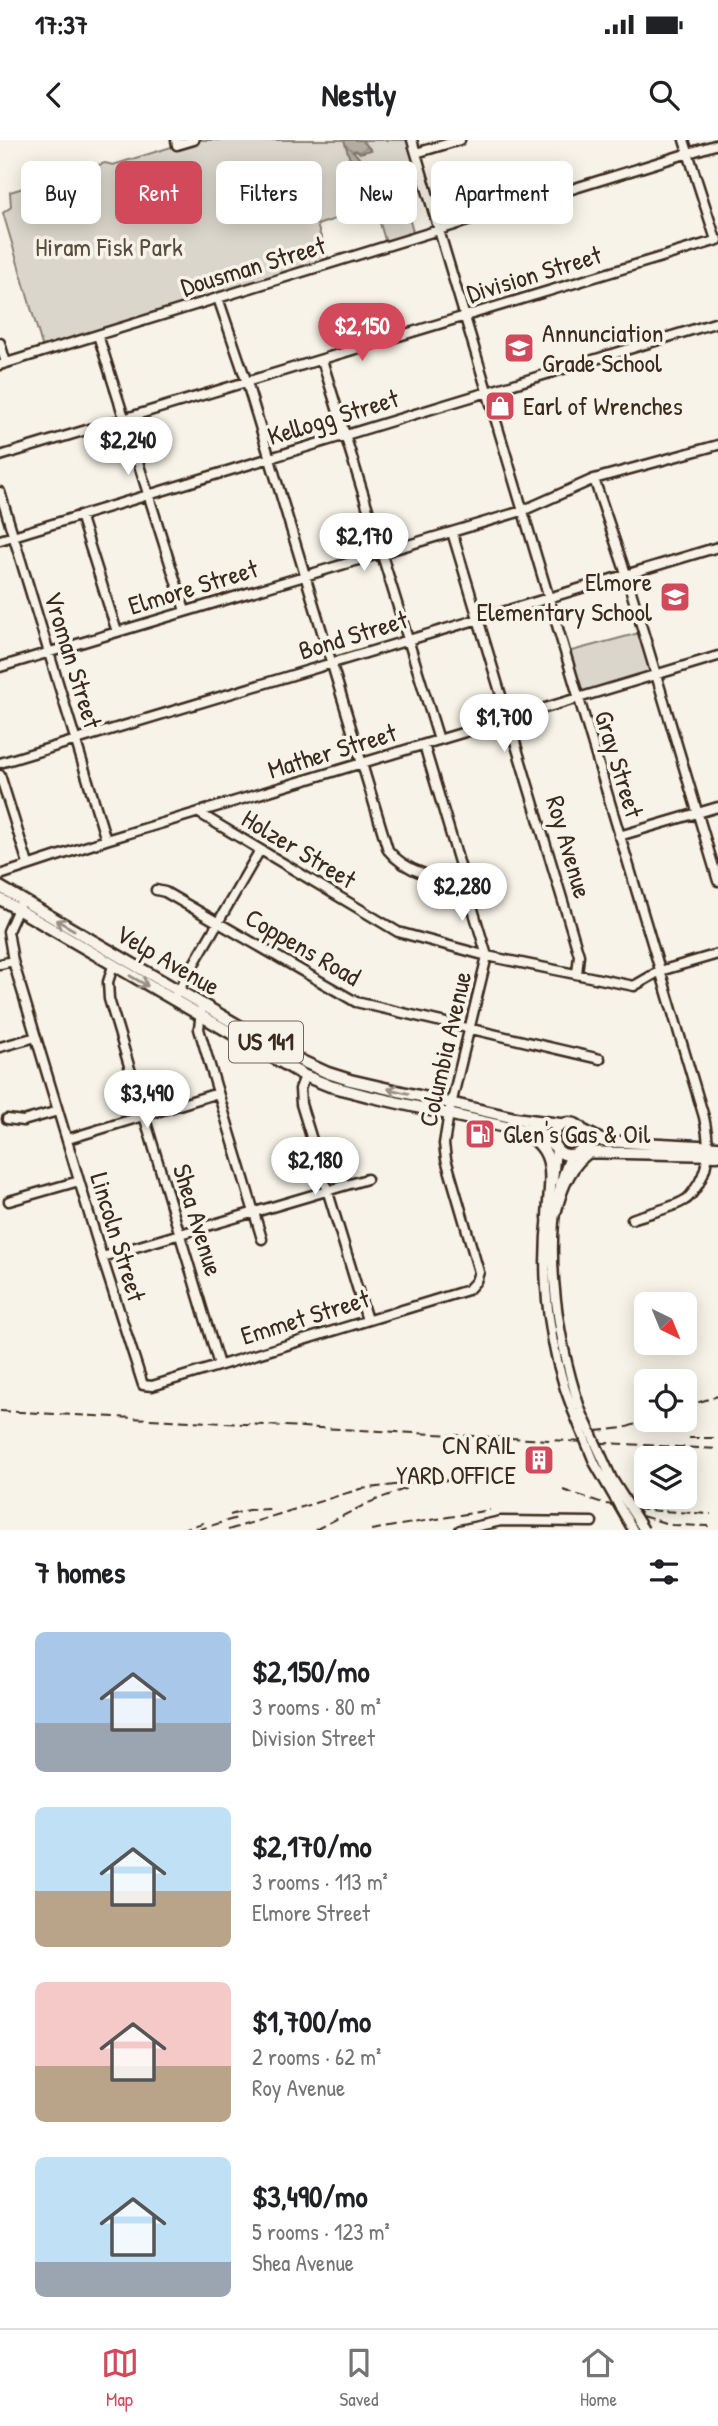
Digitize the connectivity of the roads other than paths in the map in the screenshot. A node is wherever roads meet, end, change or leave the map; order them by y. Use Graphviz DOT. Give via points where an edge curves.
graph roads {
  1 [pos="194,140"];
  2 [pos="412,140"];
  3 [pos="460,140"];
  4 [pos="684,140"];
  5 [pos="177,143"];
  6 [pos="718,144"];
  7 [pos="416,153"];
  8 [pos="688,153"];
  9 [pos="439,231"];
  10 [pos="717,240"];
  11 [pos="218,298"];
  12 [pos="465,317"];
  13 [pos="718,322"];
  14 [pos="98,335"];
  15 [pos="0,343"];
  16 [pos="321,360"];
  17 [pos="3,364"];
  18 [pos="247,383"];
  19 [pos="487,392"];
  20 [pos="125,420"];
  21 [pos="344,435"];
  22 [pos="718,445"];
  23 [pos="0,456"];
  24 [pos="270,458"];
  25 [pos="594,478"];
  26 [pos="0,492"];
  27 [pos="148,495"];
  28 [pos="522,511"];
  29 [pos="80,515"];
  30 [pos="452,532"];
  31 [pos="13,536"];
  32 [pos="0,540"];
  33 [pos="718,547"];
  34 [pos="380,553"];
  35 [pos="306,575"];
  36 [pos="626,575"];
  37 [pos="548,598"];
  38 [pos="185,611"];
  39 [pos="478,619"];
  40 [pos="117,632"];
  41 [pos="407,640"];
  42 [pos="49,652"];
  43 [pos="718,656"];
  44 [pos="332,663"];
  45 [pos="0,667"];
  46 [pos="655,675"];
  47 [pos="577,699"];
  48 [pos="509,719"];
  49 [pos="76,740"];
  50 [pos="439,740"];
  51 [pos="424,745"];
  52 [pos="0,763"];
  53 [pos="362,764"];
  54 [pos="0,775"];
  55 [pos="718,807"];
  56 [pos="199,813"];
  57 [pos="697,813"];
  58 [pos="619,836"];
  59 [pos="106,841"];
  60 [pos="260,850"];
  61 [pos="28,864"];
  62 [pos="0,875"];
  63 [pos="718,881"];
  64 [pos="465,882"];
  65 [pos="0,887"];
  66 [pos="156,890"];
  67 [pos="0,899"];
  68 [pos="19,904"];
  69 [pos="218,923"];
  70 [pos="718,954"];
  71 [pos="487,956"];
  72 [pos="13,961"];
  73 [pos="0,964"];
  74 [pos="113,966"];
  75 [pos="660,971"];
  76 [pos="577,974"];
  77 [pos="175,995"];
  78 [pos="203,1005"];
  79 [pos="199,1016"];
  80 [pos="471,1029"];
  81 [pos="36,1037"];
  82 [pos="0,1047"];
  83 [pos="600,1059"];
  84 [pos="305,1076"];
  85 [pos="218,1093"];
  86 [pos="451,1108"];
  87 [pos="58,1111"];
  88 [pos="145,1116"];
  89 [pos="7,1119"];
  90 [pos="560,1124"];
  91 [pos="510,1128"];
  92 [pos="584,1132"];
  93 [pos="68,1139"];
  94 [pos="555,1147"];
  95 [pos="579,1153"];
  96 [pos="712,1153"];
  97 [pos="367,1179"];
  98 [pos="79,1181"];
  99 [pos="328,1189"];
  100 [pos="9,1202"];
  101 [pos="556,1210"];
  102 [pos="255,1213"];
  103 [pos="548,1218"];
  104 [pos="632,1219"];
  105 [pos="180,1234"];
  106 [pos="262,1239"];
  107 [pos="102,1257"];
  108 [pos="475,1281"];
  109 [pos="367,1320"];
  110 [pos="219,1365"];
  111 [pos="143,1385"];
  112 [pos="577,1411"];
  113 [pos="592,1522"];
  114 [pos="460,1530"];
  115 [pos="634,1530"];
  116 [pos="644,1530"];
  1 -- 5 [label="street"];
  2 -- 7 [label="street, Gray Street"];
  3 -- 7 [label="street"];
  4 -- 8 [label="street"];
  6 -- 8 [label="street, Dousman Street"];
  7 -- 9 [label="street, Gray Street"];
  8 -- 9 [label="street, Dousman Street"];
  8 -- 10 [label="street"];
  9 -- 11 [label="street, Dousman Street"];
  9 -- 12 [label="street, Gray Street"];
  10 -- 12 [label="street, Division Street"];
  11 -- 14 [label="street, Dousman Street"];
  11 -- 18 [label="street"];
  12 -- 16 [label="street, Division Street"];
  12 -- 19 [label="street, Gray Street"];
  13 -- 19 [label="street, Kellogg Street"];
  14 -- 17 [label="street, Dousman Street"];
  14 -- 20 [label="street"];
  15 -- 17 [label="street"];
  16 -- 18 [label="street, Division Street"];
  16 -- 21 [label="street"];
  18 -- 20 [label="street, Division Street"];
  18 -- 24 [label="street"];
  19 -- 21 [label="street, Kellogg Street"];
  19 -- 28 [label="street, Gray Street"];
  20 -- 23 [label="street, Division Street"];
  20 -- 27 [label="street"];
  21 -- 24 [label="street, Kellogg Street"];
  21 -- 34 [label="street"];
  22 -- 25 [label="street, Elmore Street"];
  24 -- 27 [label="street, Kellogg Street"];
  24 -- 35 [label="street"];
  25 -- 28 [label="street, Elmore Street"];
  25 -- 36 [label="street"];
  26 -- 31 [label="street, Vroman Street"];
  27 -- 29 [label="street, Kellogg Street"];
  27 -- 38 [label="street"];
  28 -- 30 [label="street, Elmore Street"];
  28 -- 37 [label="street, Gray Street"];
  29 -- 31 [label="street, Kellogg Street"];
  29 -- 40 [label="street"];
  30 -- 34 [label="street, Elmore Street"];
  30 -- 39 [label="street, Roy Avenue"];
  31 -- 32 [label="street, Kellogg Street"];
  31 -- 42 [label="street, Vroman Street"];
  33 -- 36 [label="street, Bond Street"];
  34 -- 35 [label="street, Elmore Street"];
  34 -- 41 [label="street"];
  35 -- 38 [label="street, Elmore Street"];
  35 -- 44 [label="street"];
  36 -- 37 [label="street, Bond Street"];
  36 -- 46 [label="street"];
  37 -- 39 [label="street, Bond Street"];
  37 -- 47 [label="street, Gray Street"];
  38 -- 40 [label="street, Elmore Street"];
  39 -- 41 [label="street, Bond Street"];
  39 -- 48 [label="street, Roy Avenue"];
  40 -- 42 [label="street, Elmore Street"];
  41 -- 44 [label="street, Bond Street"];
  41 -- 50 [label="street"];
  42 -- 45 [label="street, Elmore Street"];
  42 -- 49 [label="street, Vroman Street"];
  43 -- 46 [label="street, Mather Street"];
  44 -- 49 [label="street, Bond Street"];
  44 -- 53 [label="street"];
  46 -- 47 [label="street, Mather Street"];
  46 -- 57 [label="street"];
  47 -- 48 [label="street, Mather Street"];
  47 -- 58 [label="street, Gray Street"];
  48 -- 50 [label="street, Mather Street"];
  48 -- 76 [label="street, Roy Avenue" via="579,955"];
  49 -- 52 [label="street, Bond Street"];
  49 -- 59 [label="street, Vroman Street"];
  50 -- 51 [label="street, Mather Street"];
  51 -- 53 [label="street, Mather Street"];
  51 -- 64 [label="street, Columbia Avenue"];
  53 -- 56 [label="street, Mather Street"];
  53 -- 64 [label="street" via="388,850 395,859 416,872"];
  54 -- 61 [label="street"];
  55 -- 57 [label="street"];
  56 -- 59 [label="street, Mather Street"];
  56 -- 60 [label="street, Holzer Street"];
  57 -- 58 [label="street"];
  57 -- 63 [label="street"];
  58 -- 75 [label="street, Gray Street"];
  59 -- 61 [label="street, Mather Street"];
  60 -- 69 [label="street"];
  60 -- 71 [label="street, Holzer Street" via="398,932"];
  61 -- 62 [label="street, Mather Street"];
  64 -- 71 [label="street, Columbia Avenue"];
  65 -- 68 [label="main road, Velp Avenue / US 141"];
  66 -- 69 [label="street, Coppens Road"];
  67 -- 68 [label="main road, Velp Avenue / US 141"];
  68 -- 72 [label="street, Lincoln Street" via="8,932"];
  68 -- 74 [label="main road, Velp Avenue / US 141"];
  77 -- 68 [label="main road, Velp Avenue / US 141, one-way"];
  69 -- 77 [label="street"];
  69 -- 80 [label="street, Coppens Road" via="356,1002"];
  70 -- 75 [label="street, Holzer Street"];
  71 -- 76 [label="street, Holzer Street"];
  71 -- 80 [label="street, Columbia Avenue"];
  72 -- 73 [label="street"];
  72 -- 81 [label="street, Lincoln Street"];
  74 -- 77 [label="main road, Velp Avenue / US 141, one-way"];
  74 -- 88 [label="street, Shea Avenue" via="107,994"];
  75 -- 76 [label="street, Holzer Street" via="634,986"];
  75 -- 96 [label="street, Gray Street"];
  77 -- 78 [label="main road, Velp Avenue / US 141"];
  77 -- 79 [label="main road, Velp Avenue / US 141"];
  78 -- 79 [label="street"];
  86 -- 78 [label="main road, Velp Avenue / US 141, one-way" via="321,1070"];
  79 -- 84 [label="main road, Velp Avenue / US 141"];
  79 -- 85 [label="street"];
  80 -- 83 [label="street, Coppens Road"];
  80 -- 86 [label="street, Columbia Avenue"];
  81 -- 82 [label="street"];
  81 -- 87 [label="street, Lincoln Street"];
  84 -- 86 [label="main road, Velp Avenue / US 141" via="340,1089"];
  84 -- 99 [label="street" via="300,1098"];
  85 -- 88 [label="street"];
  85 -- 102 [label="street"];
  86 -- 90 [label="main road, Velp Avenue / US 141"];
  86 -- 91 [label="main road, Velp Avenue / US 141"];
  86 -- 108 [label="street, Columbia Avenue" via="446,1159 479,1272"];
  87 -- 89 [label="street" via="23,1121"];
  87 -- 93 [label="street, Lincoln Street"];
  88 -- 93 [label="street"];
  88 -- 105 [label="street, Shea Avenue"];
  90 -- 92 [label="main road" via="574,1123"];
  90 -- 94 [label="main road" via="553,1133"];
  91 -- 94 [label="main road, Velp Avenue / US 141" via="538,1131"];
  91 -- 103 [label="main road" via="535,1138 546,1151"];
  92 -- 95 [label="main road" via="585,1143"];
  92 -- 96 [label="main road" via="603,1140"];
  93 -- 98 [label="street, Lincoln Street"];
  94 -- 95 [label="main road" via="563,1154"];
  94 -- 103 [label="street"];
  95 -- 96 [label="main road"];
  95 -- 101 [label="main road"];
  95 -- 101 [label="street" via="561,1178"];
  96 -- 104 [label="street" via="686,1200"];
  97 -- 99 [label="street"];
  98 -- 100 [label="street"];
  98 -- 107 [label="street, Lincoln Street"];
  99 -- 102 [label="street"];
  99 -- 109 [label="street"];
  101 -- 112 [label="street" via="558,1316"];
  102 -- 105 [label="street"];
  102 -- 106 [label="street"];
  103 -- 112 [label="street" via="551,1324 557,1359"];
  105 -- 107 [label="street"];
  105 -- 110 [label="street, Shea Avenue"];
  107 -- 111 [label="street, Lincoln Street"];
  108 -- 109 [label="street, Emmet Street" via="468,1290"];
  109 -- 110 [label="street, Emmet Street"];
  110 -- 111 [label="street, Emmet Street"];
  112 -- 115 [label="street, bridge" via="605,1484"];
  112 -- 116 [label="street, bridge"];
  113 -- 114 [label="street" via="500,1521"];
}
